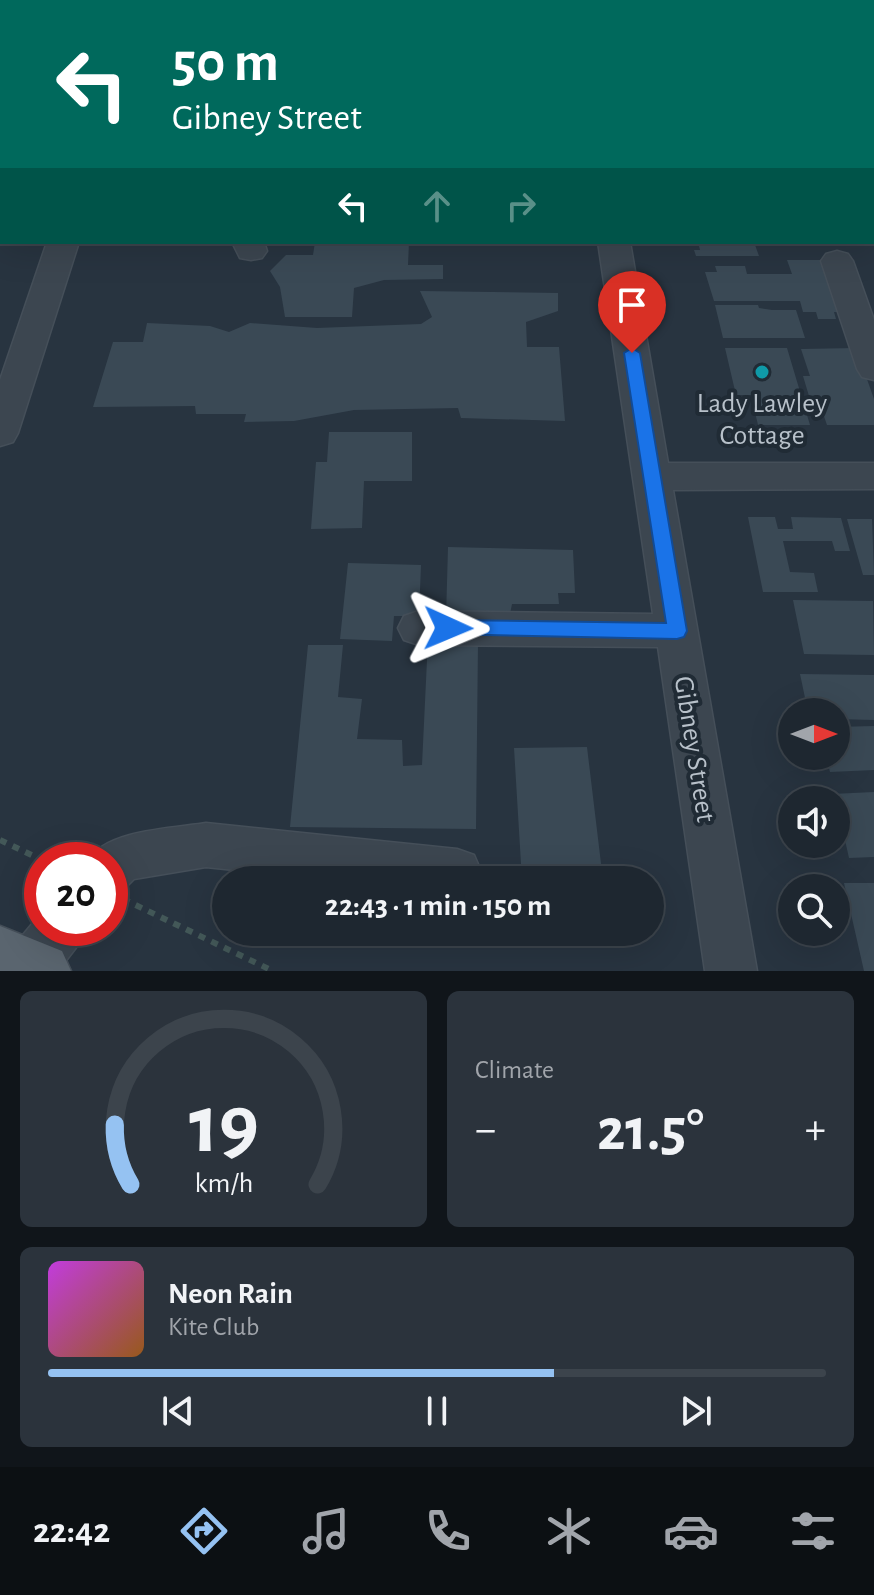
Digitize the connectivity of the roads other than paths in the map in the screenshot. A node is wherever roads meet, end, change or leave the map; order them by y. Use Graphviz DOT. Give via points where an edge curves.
graph roads {
  1 [pos="62,244"];
  2 [pos="614,244"];
  3 [pos="834,251"];
  4 [pos="874,369"];
  5 [pos="0,433"];
  6 [pos="874,476"];
  7 [pos="652,477"];
  8 [pos="419,628"];
  9 [pos="677,631"];
  10 [pos="128,858"];
  11 [pos="409,866"];
  12 [pos="731,971"];
  1 -- 5 [label="street"];
  2 -- 7 [label="street, Gibney Street"];
  3 -- 4 [label="street"];
  6 -- 7 [label="street"];
  7 -- 9 [label="street, Gibney Street"];
  8 -- 9 [label="street"];
  9 -- 12 [label="street, Gibney Street"];
  10 -- 11 [label="street" via="206,845"];
}
